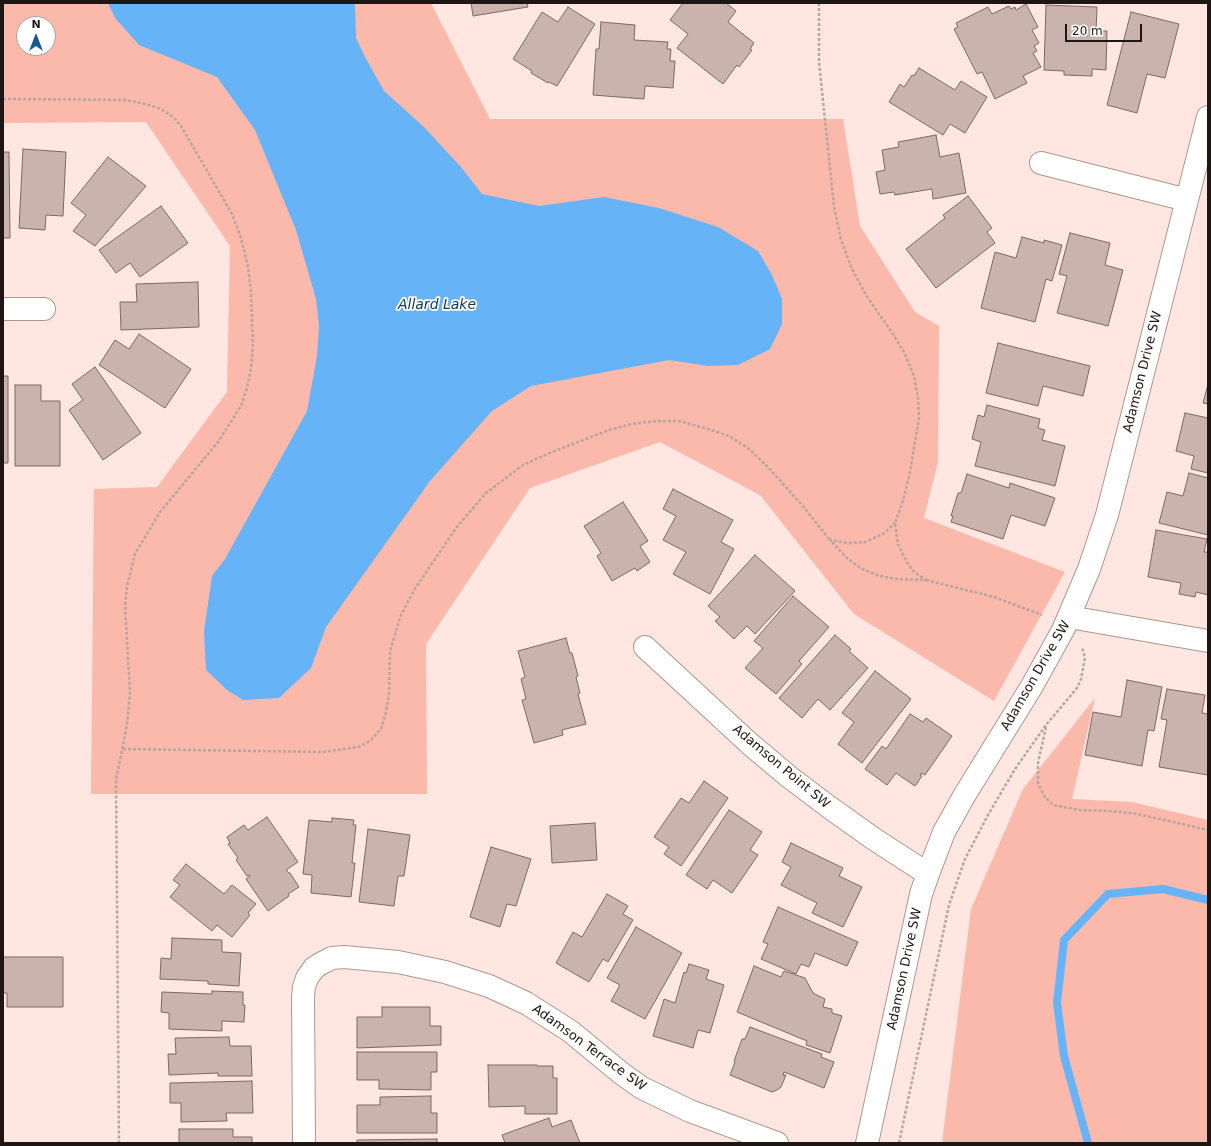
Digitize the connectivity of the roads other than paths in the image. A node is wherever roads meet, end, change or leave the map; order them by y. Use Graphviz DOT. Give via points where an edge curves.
graph roads {
  1 [pos="1208,117"];
  2 [pos="1040,163"];
  3 [pos="1187,200"];
  4 [pos="3,309"];
  5 [pos="44,309"];
  6 [pos="1070,617"];
  7 [pos="1208,641"];
  8 [pos="645,647"];
  9 [pos="928,874"];
  10 [pos="304,1143"];
  11 [pos="777,1143"];
  12 [pos="867,1143"];
  1 -- 3 [label="street, Adamson Drive SW"];
  2 -- 3 [label="street"];
  3 -- 6 [label="street, Adamson Drive SW" via="1107,515"];
  4 -- 5 [label="street"];
  6 -- 7 [label="street"];
  6 -- 9 [label="street, Adamson Drive SW" via="1032,686 944,832"];
  8 -- 9 [label="street, Adamson Point SW" via="788,776 867,835"];
  9 -- 12 [label="street, Adamson Drive SW" via="921,894"];
  10 -- 11 [label="street, Adamson Terrace SW" via="304,987 314,968 332,958 398,962 445,972 489,986 526,1002 570,1031 642,1088 664,1100"];
}
